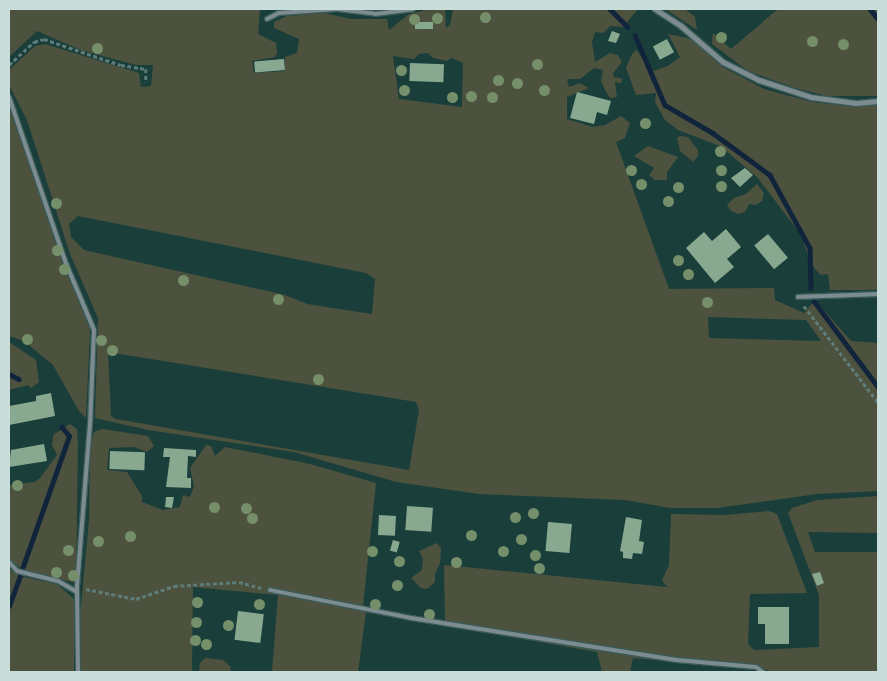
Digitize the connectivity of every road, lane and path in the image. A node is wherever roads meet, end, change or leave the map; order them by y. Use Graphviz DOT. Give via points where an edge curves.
graph roads {
  1 [pos="413,9"];
  2 [pos="655,9"];
  3 [pos="267,19"];
  4 [pos="9,65"];
  5 [pos="146,82"];
  6 [pos="9,97"];
  7 [pos="878,101"];
  8 [pos="878,294"];
  9 [pos="798,297"];
  10 [pos="878,402"];
  11 [pos="9,562"];
  12 [pos="77,589"];
  13 [pos="270,590"];
  14 [pos="78,672"];
  15 [pos="763,672"];
  1 -- 3 [label="lane" via="375,14 337,9 279,13"];
  2 -- 7 [label="street" via="681,26 723,62 758,80 812,97 856,103"];
  4 -- 5 [label="path" via="34,42 44,39 121,65 146,69"];
  6 -- 12 [label="lane" via="65,261 94,330"];
  8 -- 9 [label="lane"];
  9 -- 10 [label="path"];
  11 -- 12 [label="lane" via="17,571"];
  12 -- 13 [label="path" via="136,599 174,586 239,582"];
  12 -- 14 [label="lane"];
  13 -- 15 [label="lane" via="410,618 678,660 756,667"];
}
